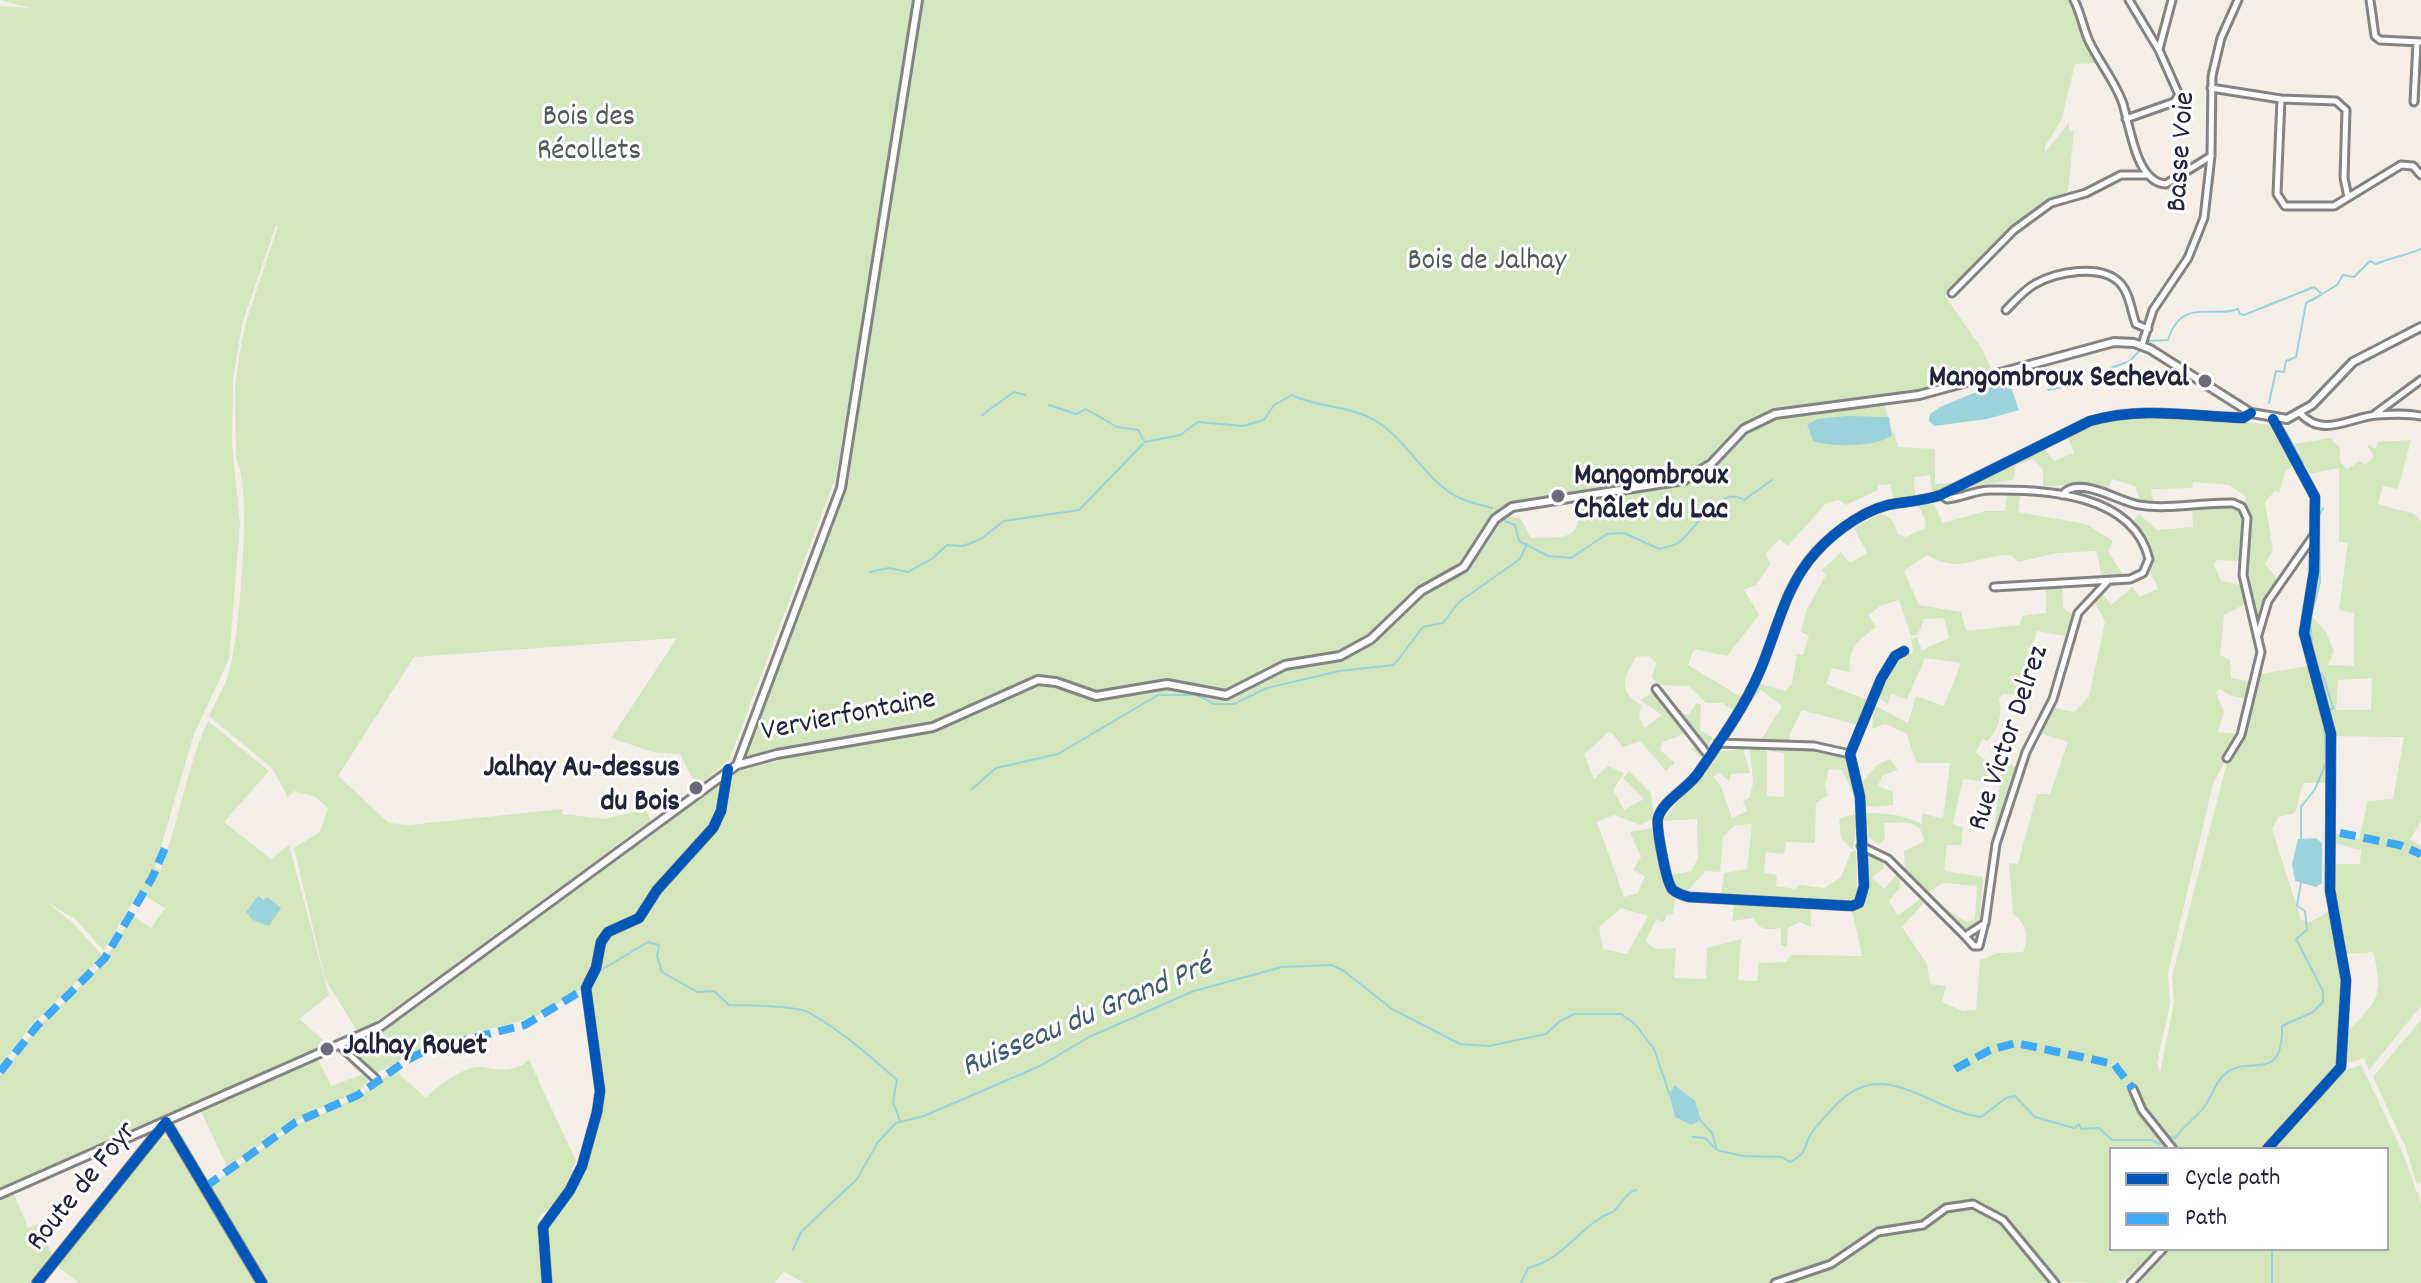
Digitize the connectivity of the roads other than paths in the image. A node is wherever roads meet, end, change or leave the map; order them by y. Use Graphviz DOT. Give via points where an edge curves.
graph roads {
  1 [pos="918,0"];
  2 [pos="2074,0"];
  3 [pos="2129,0"];
  4 [pos="2172,0"];
  5 [pos="2238,0"];
  6 [pos="2370,0"];
  7 [pos="2419,42"];
  8 [pos="2159,50"];
  9 [pos="2211,88"];
  10 [pos="2281,99"];
  11 [pos="2414,102"];
  12 [pos="2126,119"];
  13 [pos="2211,156"];
  14 [pos="2421,175"];
  15 [pos="2149,176"];
  16 [pos="2348,197"];
  17 [pos="1952,293"];
  18 [pos="2006,310"];
  19 [pos="2421,327"];
  20 [pos="2148,329"];
  21 [pos="2142,345"];
  22 [pos="2421,380"];
  23 [pos="2251,413"];
  24 [pos="2300,413"];
  25 [pos="2374,414"];
  26 [pos="2421,416"];
  27 [pos="2273,419"];
  28 [pos="1941,495"];
  29 [pos="2062,495"];
  30 [pos="2315,534"];
  31 [pos="2107,582"];
  32 [pos="1994,587"];
  33 [pos="2258,635"];
  34 [pos="1904,651"];
  35 [pos="1656,689"];
  36 [pos="1718,743"];
  37 [pos="1850,754"];
  38 [pos="1708,755"];
  39 [pos="2227,758"];
  40 [pos="737,765"];
  41 [pos="728,769"];
  42 [pos="1861,846"];
  43 [pos="1985,923"];
  44 [pos="1965,936"];
  45 [pos="340,1046"];
  46 [pos="376,1079"];
  47 [pos="2133,1089"];
  48 [pos="166,1122"];
  49 [pos="2171,1147"];
  50 [pos="2269,1147"];
  51 [pos="0,1194"];
  52 [pos="2161,1251"];
  53 [pos="42,1282"];
  54 [pos="262,1283"];
  55 [pos="547,1283"];
  56 [pos="1775,1283"];
  57 [pos="2055,1283"];
  58 [pos="2132,1283"];
  1 -- 40 [label="main road, Vervierfontaine" via="841,488"];
  2 -- 12 [label="street"];
  3 -- 8 [label="street"];
  4 -- 8 [label="street"];
  5 -- 9 [label="street, Basse Voie" via="2218,47"];
  6 -- 7 [label="street" via="2375,36"];
  7 -- 11 [label="street"];
  8 -- 12 [label="street" via="2178,98"];
  9 -- 10 [label="street"];
  9 -- 13 [label="street, Basse Voie"];
  10 -- 16 [label="street" via="2336,101 2346,110"];
  10 -- 16 [label="street" via="2278,200 2285,206 2319,208"];
  12 -- 15 [label="street"];
  13 -- 15 [label="street" via="2166,184"];
  13 -- 20 [label="street, Basse Voie" via="2198,238 2160,295"];
  14 -- 16 [label="street" via="2413,166 2401,165"];
  15 -- 17 [label="street" via="2121,175 2051,203 2014,230"];
  18 -- 20 [label="street" via="2036,283 2089,271 2118,280 2136,324"];
  19 -- 24 [label="main road" via="2353,362"];
  20 -- 21 [label="street, Basse Voie"];
  21 -- 23 [label="main road"];
  21 -- 40 [label="main road, Vervierfontaine" via="2103,344 1919,395 1775,414 1744,429 1711,464 1684,480 1512,507 1495,519 1464,567 1421,591 1365,643 1335,657 1285,665 1235,693 1217,695 1167,684 1102,696 1038,680 933,727"];
  22 -- 25 [label="street"];
  23 -- 27 [label="main road"];
  23 -- 28 [label="street" via="2243,418 2150,411 2110,415"];
  24 -- 25 [label="street" via="2308,421 2329,426"];
  24 -- 27 [label="main road"];
  25 -- 26 [label="street"];
  27 -- 30 [label="street" via="2312,490"];
  28 -- 29 [label="street, Rue Victor Delrez" via="1952,499 1986,490"];
  28 -- 36 [label="street" via="1865,515 1815,553 1782,606 1758,676"];
  29 -- 31 [label="street, Rue Victor Delrez" via="2118,513 2142,541 2149,559 2143,573"];
  29 -- 33 [label="street" via="2078,489 2139,505 2239,504 2247,518 2243,575"];
  30 -- 33 [label="street" via="2268,601"];
  30 -- 50 [label="street" via="2304,633 2331,734 2330,890 2346,980 2341,1067"];
  31 -- 32 [label="street, Rue Victor Delrez"];
  31 -- 43 [label="street, Rue Victor Delrez" via="2078,613 2053,699 2026,752 1996,844"];
  33 -- 39 [label="street" via="2259,669 2241,735"];
  34 -- 37 [label="street" via="1881,679"];
  35 -- 38 [label="street"];
  36 -- 37 [label="street" via="1814,746"];
  36 -- 38 [label="street"];
  37 -- 42 [label="street" via="1859,789"];
  38 -- 42 [label="street" via="1658,818 1675,892 1852,906 1864,886"];
  40 -- 41 [label="main road, Vervierfontaine"];
  41 -- 45 [label="main road, Vervierfontaine" via="381,1026"];
  41 -- 55 [label="street, Vervierfontaine" via="713,828 639,918 608,932 601,942 586,988 600,1091 597,1112 582,1166 543,1227"];
  42 -- 44 [label="street" via="1888,859"];
  43 -- 44 [label="street"];
  43 -- 44 [label="street" via="1979,946"];
  45 -- 46 [label="street"];
  45 -- 48 [label="main road, Vervierfontaine"];
  47 -- 49 [label="street" via="2142,1110"];
  48 -- 51 [label="main road, Vervierfontaine"];
  48 -- 53 [label="main road, Route de Foyr"];
  48 -- 54 [label="main road"];
  52 -- 58 [label="street"];
  56 -- 57 [label="street" via="1831,1264 1878,1232 1923,1225 1946,1208 1973,1204 2003,1220"];
}
